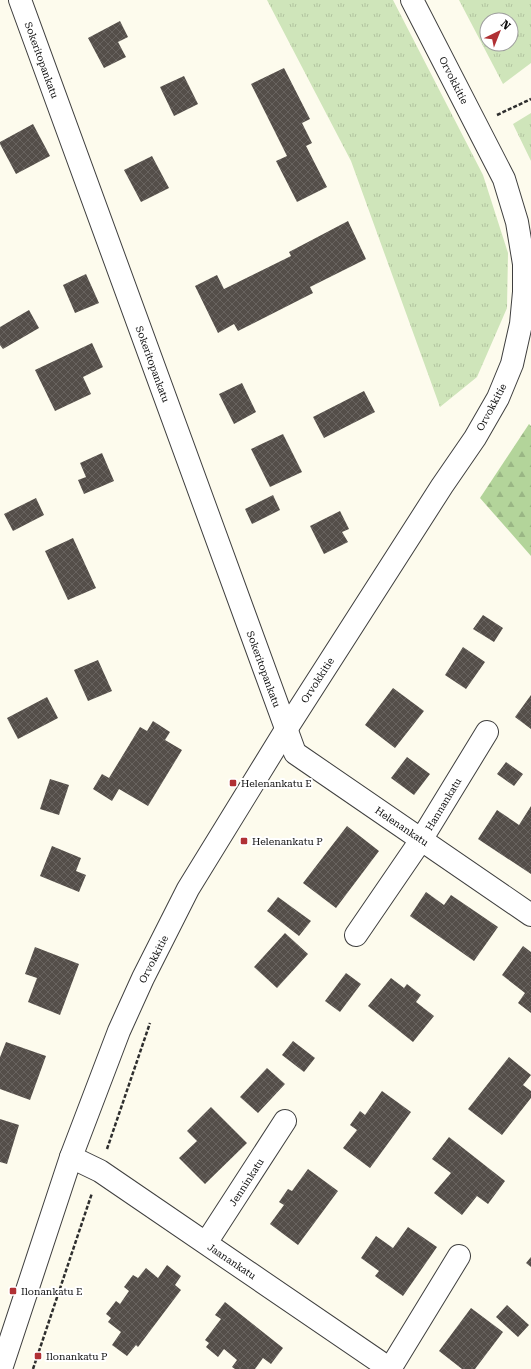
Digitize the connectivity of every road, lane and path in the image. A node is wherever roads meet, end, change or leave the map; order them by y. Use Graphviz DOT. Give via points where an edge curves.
graph roads {
  1 [pos="20,0"];
  2 [pos="412,0"];
  3 [pos="531,99"];
  4 [pos="476,123"];
  5 [pos="287,728"];
  6 [pos="487,732"];
  7 [pos="421,840"];
  8 [pos="531,915"];
  9 [pos="356,935"];
  10 [pos="150,1022"];
  11 [pos="286,1121"];
  12 [pos="71,1157"];
  13 [pos="100,1171"];
  14 [pos="206,1243"];
  15 [pos="459,1256"];
  16 [pos="1,1369"];
  17 [pos="33,1369"];
  18 [pos="390,1369"];
  1 -- 5 [label="street, Sokeritopankatu"];
  2 -- 4 [label="street, Orvokkitie"];
  3 -- 4 [label="path"];
  4 -- 5 [label="street, Orvokkitie" via="504,178 517,222 524,264 521,324 512,364 498,398 475,438"];
  5 -- 7 [label="street, Helenankatu" via="296,753"];
  5 -- 12 [label="street, Orvokkitie" via="188,890 150,965 119,1031"];
  6 -- 7 [label="street, Hannankatu"];
  7 -- 8 [label="street, Helenankatu"];
  7 -- 9 [label="street, Hannankatu"];
  10 -- 13 [label="path"];
  11 -- 14 [label="street, Jenninkatu"];
  12 -- 13 [label="street, Jaanankatu"];
  12 -- 16 [label="street, Orvokkitie"];
  13 -- 14 [label="street, Jaanankatu"];
  13 -- 17 [label="path"];
  14 -- 18 [label="street, Jaanankatu"];
  15 -- 18 [label="street, Jaanankatu"];
}
